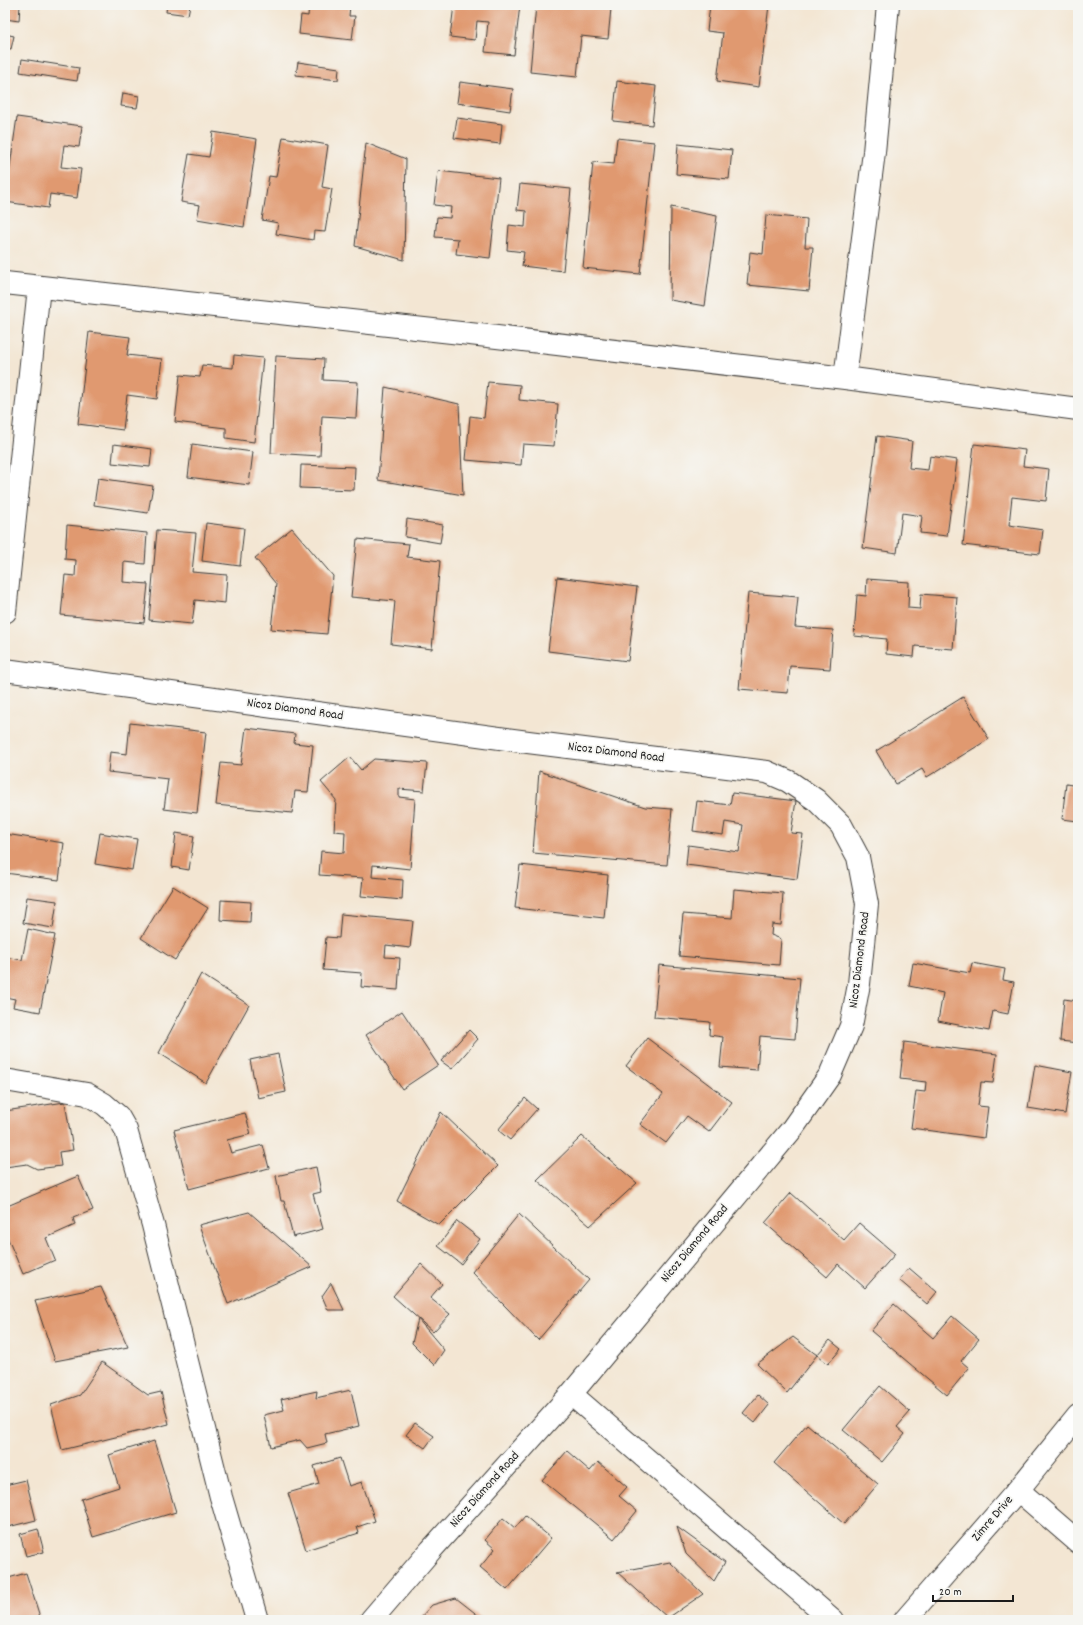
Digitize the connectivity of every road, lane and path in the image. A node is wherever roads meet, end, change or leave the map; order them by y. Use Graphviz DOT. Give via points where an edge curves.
graph roads {
  1 [pos="888,5"];
  2 [pos="5,283"];
  3 [pos="39,287"];
  4 [pos="845,378"];
  5 [pos="1078,409"];
  6 [pos="5,612"];
  7 [pos="5,670"];
  8 [pos="5,1080"];
  9 [pos="571,1394"];
  10 [pos="1078,1416"];
  11 [pos="1018,1490"];
  12 [pos="1078,1542"];
  13 [pos="257,1620"];
  14 [pos="371,1620"];
  15 [pos="833,1620"];
  16 [pos="905,1620"];
  1 -- 4 [label="street" via="874,152"];
  2 -- 3 [label="street"];
  3 -- 4 [label="street"];
  3 -- 6 [label="street"];
  4 -- 5 [label="street"];
  7 -- 9 [label="street, Nicoz Diamond Road" via="767,772 788,781 816,800 841,825 858,857 867,904 860,984 851,1026 830,1075 792,1129"];
  8 -- 13 [label="street" via="87,1094 118,1116 126,1130 153,1225 221,1497"];
  9 -- 14 [label="street, Nicoz Diamond Road"];
  9 -- 15 [label="street"];
  10 -- 11 [label="street, Zimre Drive"];
  11 -- 12 [label="street"];
  11 -- 16 [label="street, Zimre Drive"];
}
